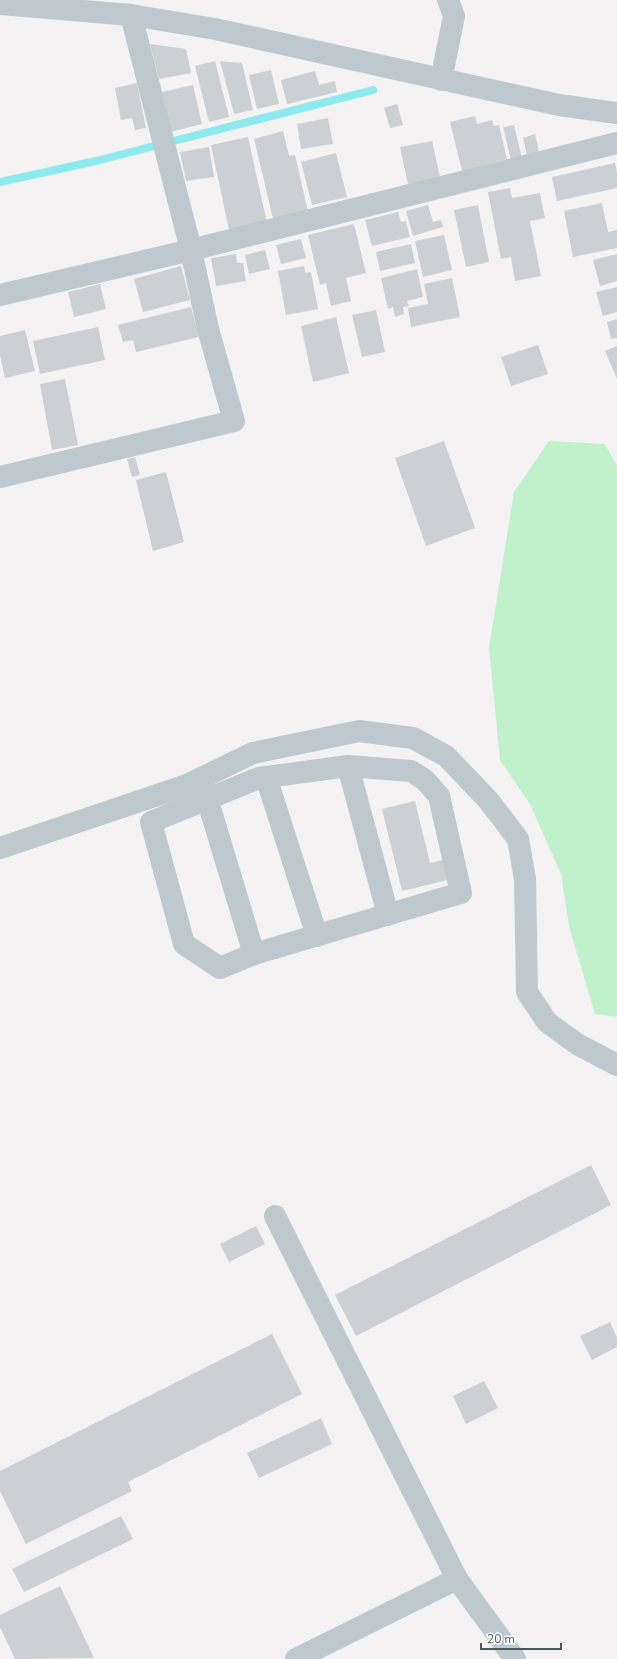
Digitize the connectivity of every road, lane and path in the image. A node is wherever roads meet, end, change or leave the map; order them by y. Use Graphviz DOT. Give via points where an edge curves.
graph roads {
  1 [pos="448,0"];
  2 [pos="0,4"];
  3 [pos="131,15"];
  4 [pos="441,80"];
  5 [pos="617,113"];
  6 [pos="617,143"];
  7 [pos="191,250"];
  8 [pos="0,295"];
  9 [pos="0,477"];
  10 [pos="348,766"];
  11 [pos="266,777"];
  12 [pos="201,778"];
  13 [pos="207,799"];
  14 [pos="0,848"];
  15 [pos="388,915"];
  16 [pos="317,936"];
  17 [pos="254,954"];
  18 [pos="617,1065"];
  19 [pos="275,1216"];
  20 [pos="458,1579"];
  21 [pos="296,1659"];
  22 [pos="515,1659"];
  1 -- 4 [label="street" via="454,16"];
  2 -- 3 [label="street"];
  3 -- 4 [label="street" via="215,29"];
  3 -- 7 [label="street"];
  4 -- 5 [label="street" via="560,105"];
  6 -- 7 [label="street"];
  7 -- 8 [label="street"];
  7 -- 9 [label="street" via="208,329 234,421"];
  10 -- 11 [label="street"];
  10 -- 15 [label="street"];
  10 -- 15 [label="street" via="411,772 425,780 439,796 461,893"];
  11 -- 13 [label="street"];
  11 -- 16 [label="street"];
  12 -- 13 [label="street"];
  12 -- 14 [label="street" via="188,785"];
  12 -- 18 [label="street" via="253,753 359,731 414,738 446,756 489,802 518,839 525,879 527,992 547,1022 577,1044"];
  13 -- 17 [label="street"];
  13 -- 17 [label="street" via="151,822 184,944 220,968"];
  15 -- 16 [label="street"];
  16 -- 17 [label="street"];
  19 -- 20 [label="street"];
  20 -- 21 [label="street"];
  20 -- 22 [label="street"];
}
